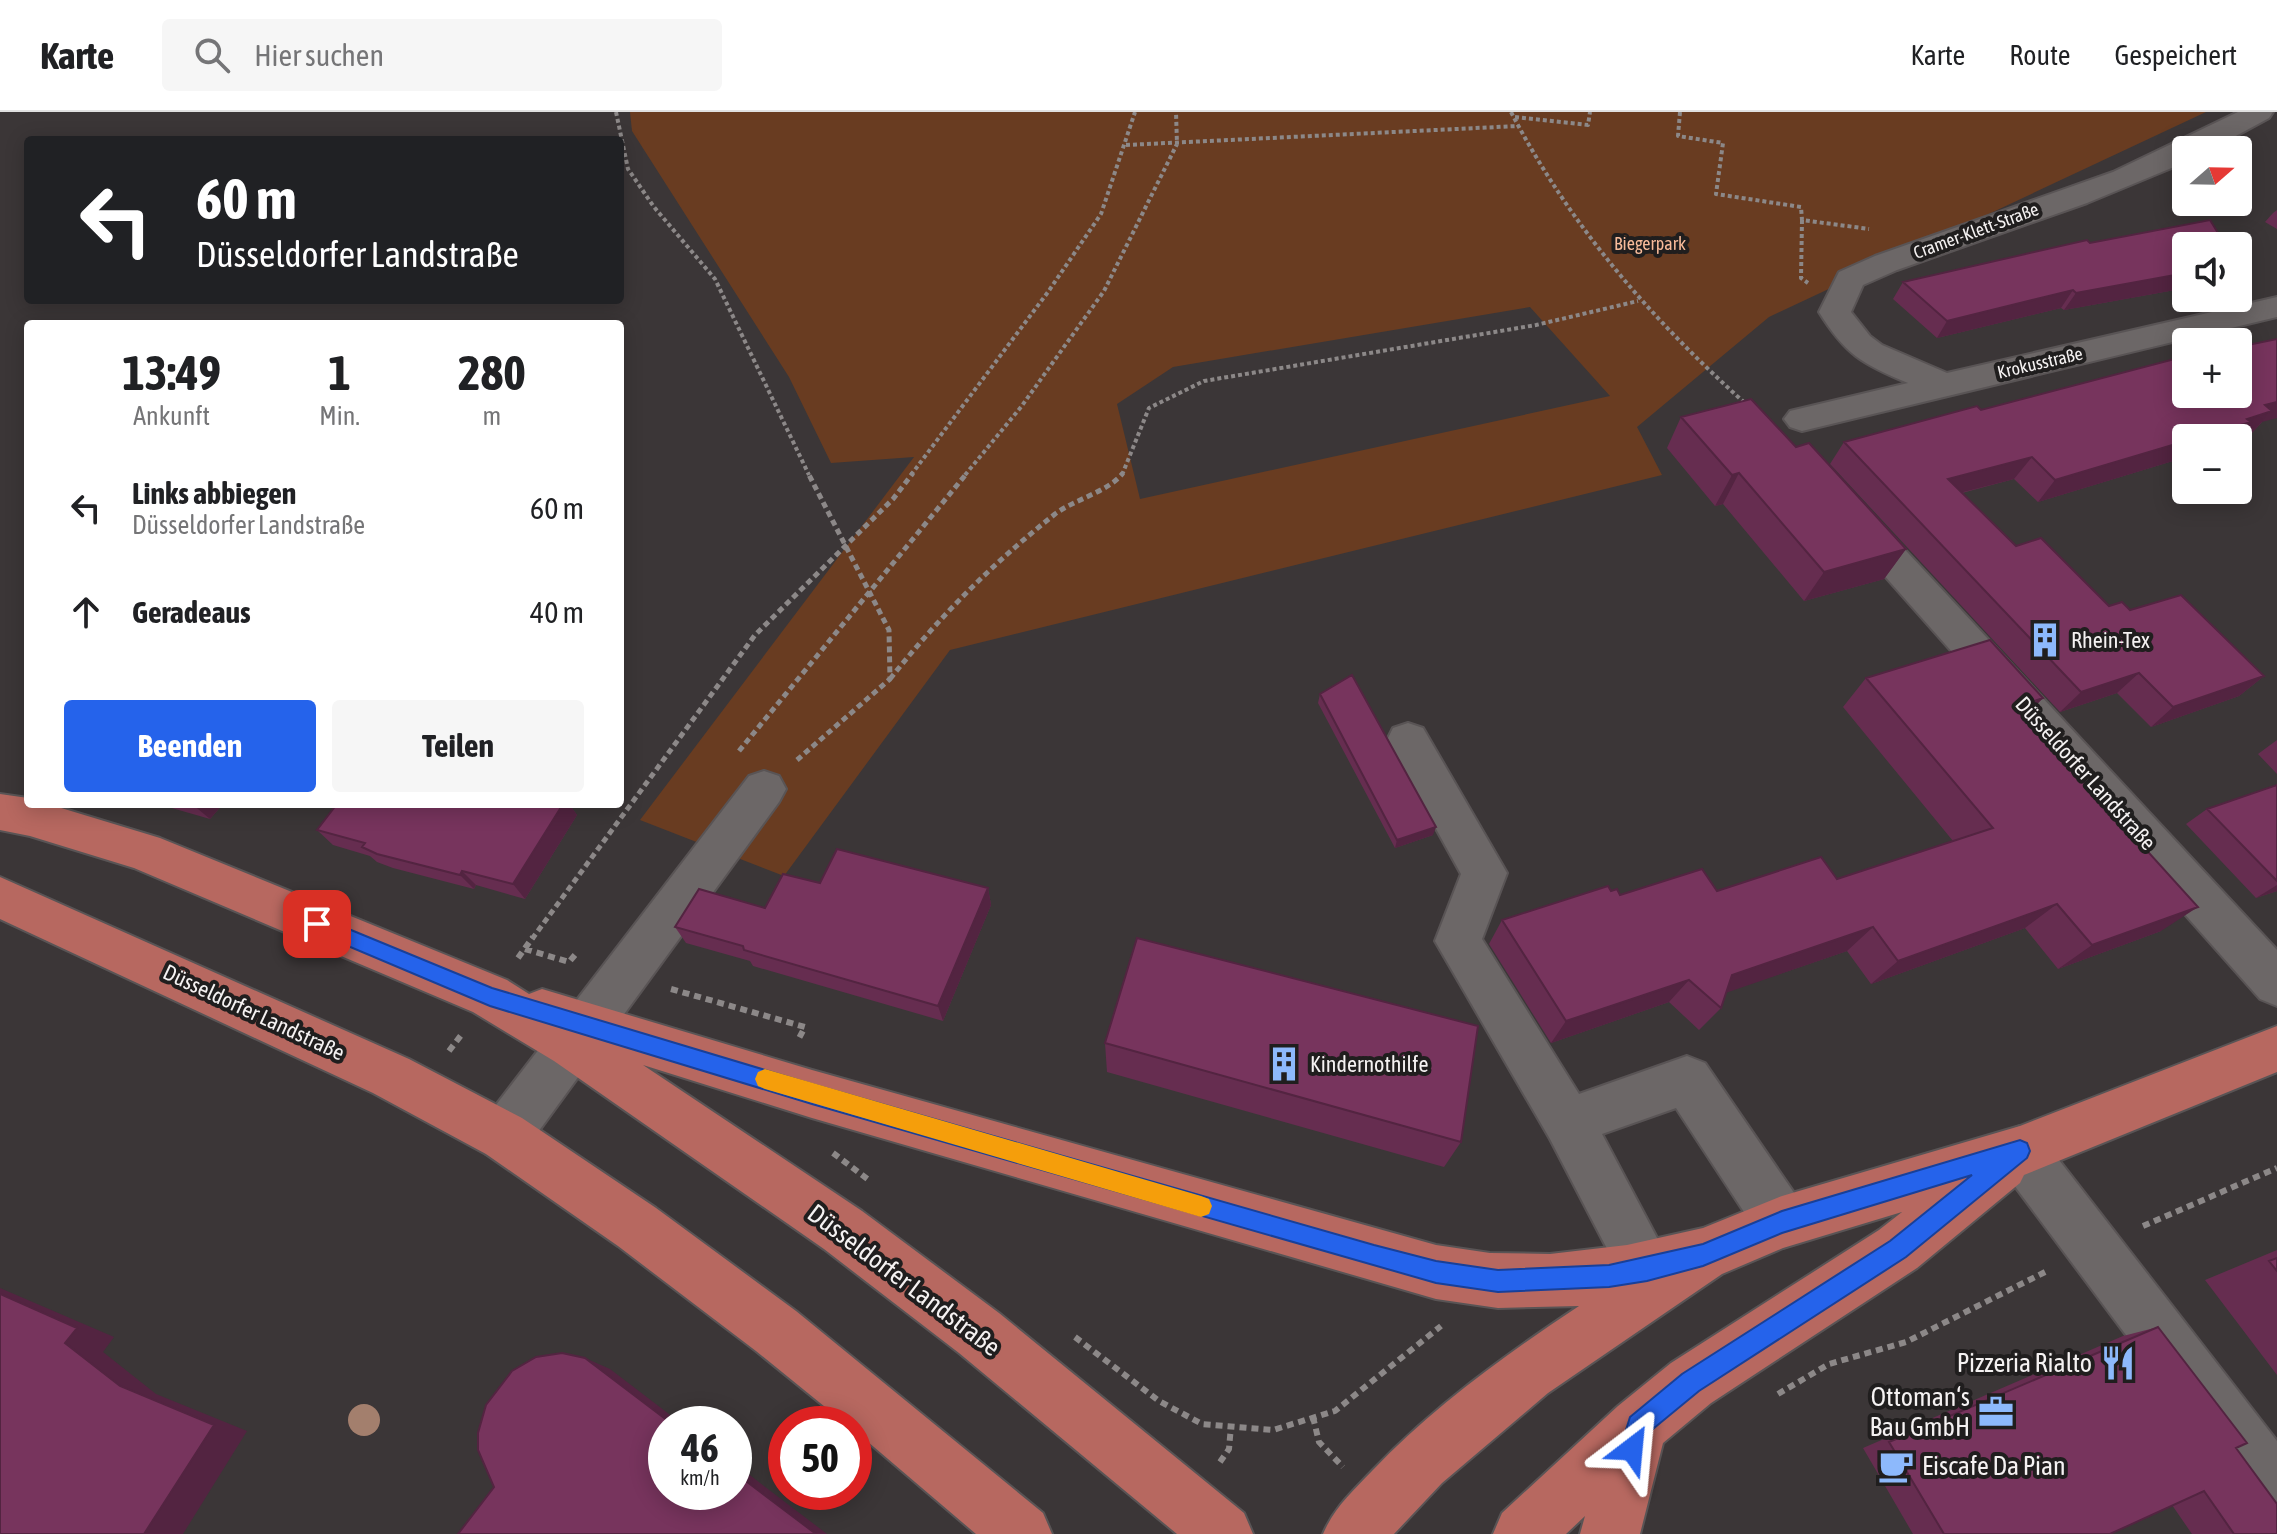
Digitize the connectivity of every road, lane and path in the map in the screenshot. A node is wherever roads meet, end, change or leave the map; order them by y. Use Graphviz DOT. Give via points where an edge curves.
graph roads {
  1 [pos="616,112"];
  2 [pos="1135,112"];
  3 [pos="1176,112"];
  4 [pos="1590,112"];
  5 [pos="1680,112"];
  6 [pos="2259,112"];
  7 [pos="1512,115"];
  8 [pos="1518,126"];
  9 [pos="621,136"];
  10 [pos="1177,144"];
  11 [pos="1126,145"];
  12 [pos="624,150"];
  13 [pos="1925,249"];
  14 [pos="1638,301"];
  15 [pos="2277,307"];
  16 [pos="1945,386"];
  17 [pos="1784,420"];
  18 [pos="1802,461"];
  19 [pos="1834,496"];
  20 [pos="844,547"];
  21 [pos="870,591"];
  22 [pos="890,679"];
  23 [pos="1408,740"];
  24 [pos="750,772"];
  25 [pos="0,812"];
  26 [pos="0,897"];
  27 [pos="579,950"];
  28 [pos="569,962"];
  29 [pos="622,975"];
  30 [pos="2277,984"];
  31 [pos="805,1027"];
  32 [pos="579,1035"];
  33 [pos="2277,1049"];
  34 [pos="1568,1122"];
  35 [pos="504,1136"];
  36 [pos="830,1151"];
  37 [pos="2020,1151"];
  38 [pos="2277,1168"];
  39 [pos="880,1189"];
  40 [pos="1782,1222"];
  41 [pos="2094,1248"];
  42 [pos="1703,1255"];
  43 [pos="1647,1270"];
  44 [pos="1498,1281"];
  45 [pos="1070,1334"];
  46 [pos="1775,1396"];
  47 [pos="1638,1426"];
  48 [pos="2277,1488"];
  49 [pos="1022,1534"];
  50 [pos="1223,1534"];
  51 [pos="1353,1534"];
  52 [pos="1523,1534"];
  53 [pos="1610,1534"];
  1 -- 9 [label="path"];
  2 -- 11 [label="path"];
  3 -- 10 [label="path"];
  4 -- 7 [label="path" via="1588,125"];
  5 -- 13 [label="path" via="1678,136 1723,143 1716,194 1801,207 1802,220 1893,232"];
  6 -- 13 [label="street, Cramer-Klett-Straße" via="2123,179"];
  7 -- 8 [label="path"];
  8 -- 10 [label="path"];
  8 -- 14 [label="path" via="1566,208"];
  10 -- 11 [label="path"];
  10 -- 21 [label="path" via="1104,291 1021,407"];
  11 -- 20 [label="path" via="1101,214 1048,292 893,499"];
  12 -- 20 [label="path" via="628,169 654,207 715,279"];
  13 -- 16 [label="street, Cramer-Klett-Straße" via="1850,279 1835,312 1846,333 1870,354"];
  14 -- 17 [label="path" via="1697,362"];
  14 -- 22 [label="path" via="1536,325 1204,381 1149,408 1122,476 1058,512 979,579 935,622"];
  15 -- 16 [label="street, Krokusstraße"];
  16 -- 17 [label="street, Krokusstraße"];
  17 -- 18 [label="street"];
  19 -- 30 [label="street, Düsseldorfer Landstraße"];
  20 -- 21 [label="path"];
  20 -- 28 [label="path" via="755,635 525,949"];
  21 -- 22 [label="path" via="889,630"];
  21 -- 24 [label="path"];
  22 -- 24 [label="path"];
  23 -- 34 [label="street" via="1484,873 1458,941"];
  24 -- 29 [label="street"];
  25 -- 32 [label="main road" via="144,852"];
  26 -- 35 [label="main road, Düsseldorfer Landstraße" via="391,1076"];
  27 -- 28 [label="path"];
  28 -- 29 [label="path"];
  29 -- 31 [label="path"];
  29 -- 32 [label="street"];
  32 -- 35 [label="street"];
  32 -- 44 [label="main road" via="812,1094 1374,1256"];
  32 -- 50 [label="main road, Düsseldorfer Landstraße" via="979,1333"];
  33 -- 37 [label="main road"];
  34 -- 40 [label="street" via="1687,1080"];
  34 -- 43 [label="street"];
  35 -- 49 [label="main road, Düsseldorfer Landstraße" via="776,1331"];
  36 -- 39 [label="path"];
  37 -- 40 [label="main road"];
  37 -- 41 [label="street"];
  37 -- 47 [label="main road" via="1898,1249 1691,1383"];
  38 -- 41 [label="path"];
  40 -- 42 [label="main road"];
  41 -- 46 [label="path" via="1906,1342 1829,1364"];
  41 -- 48 [label="street"];
  42 -- 43 [label="main road"];
  42 -- 51 [label="main road" via="1528,1373 1421,1462"];
  43 -- 44 [label="main road"];
  44 -- 45 [label="path" via="1335,1411 1273,1430 1202,1424 1159,1401"];
  47 -- 52 [label="main road"];
  47 -- 53 [label="main road"];
}
